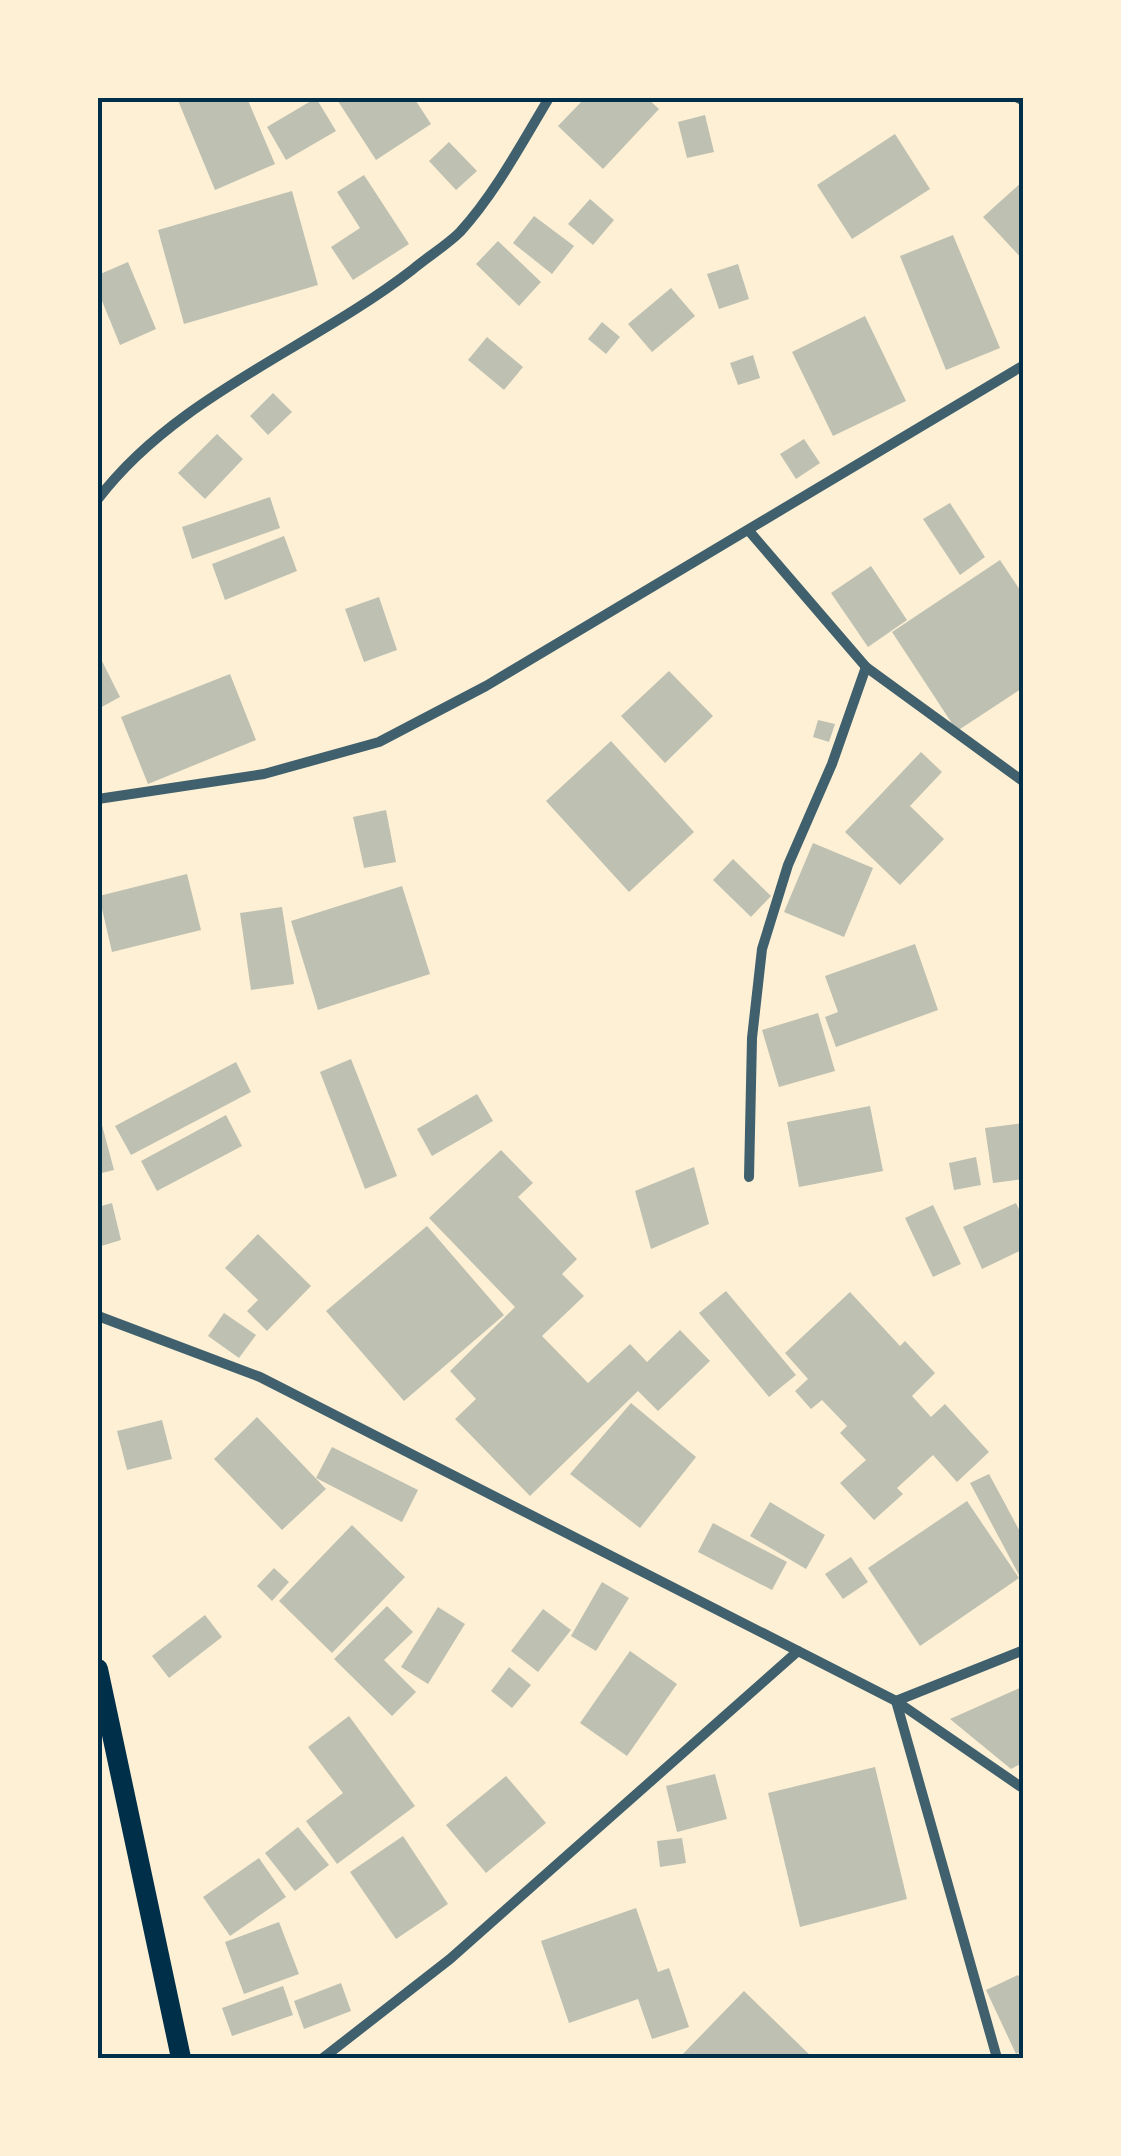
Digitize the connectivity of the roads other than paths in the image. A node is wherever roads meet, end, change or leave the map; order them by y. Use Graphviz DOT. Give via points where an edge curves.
graph roads {
  1 [pos="549,98"];
  2 [pos="1024,365"];
  3 [pos="98,500"];
  4 [pos="749,531"];
  5 [pos="866,667"];
  6 [pos="1024,782"];
  7 [pos="98,799"];
  8 [pos="749,1177"];
  9 [pos="98,1316"];
  10 [pos="1024,1650"];
  11 [pos="798,1651"];
  12 [pos="98,1669"];
  13 [pos="896,1701"];
  14 [pos="1024,1789"];
  15 [pos="181,2058"];
  16 [pos="322,2058"];
  17 [pos="997,2058"];
  1 -- 3 [label="street" via="459,233 374,299 203,402 118,472"];
  2 -- 4 [label="street"];
  4 -- 5 [label="street"];
  4 -- 7 [label="street" via="379,742 264,774"];
  5 -- 6 [label="street"];
  5 -- 8 [label="street" via="762,949"];
  9 -- 11 [label="street" via="260,1377"];
  10 -- 13 [label="street"];
  11 -- 13 [label="street"];
  11 -- 16 [label="street" via="450,1959"];
  12 -- 15 [label="main road"];
  13 -- 14 [label="street"];
  13 -- 17 [label="street"];
}
